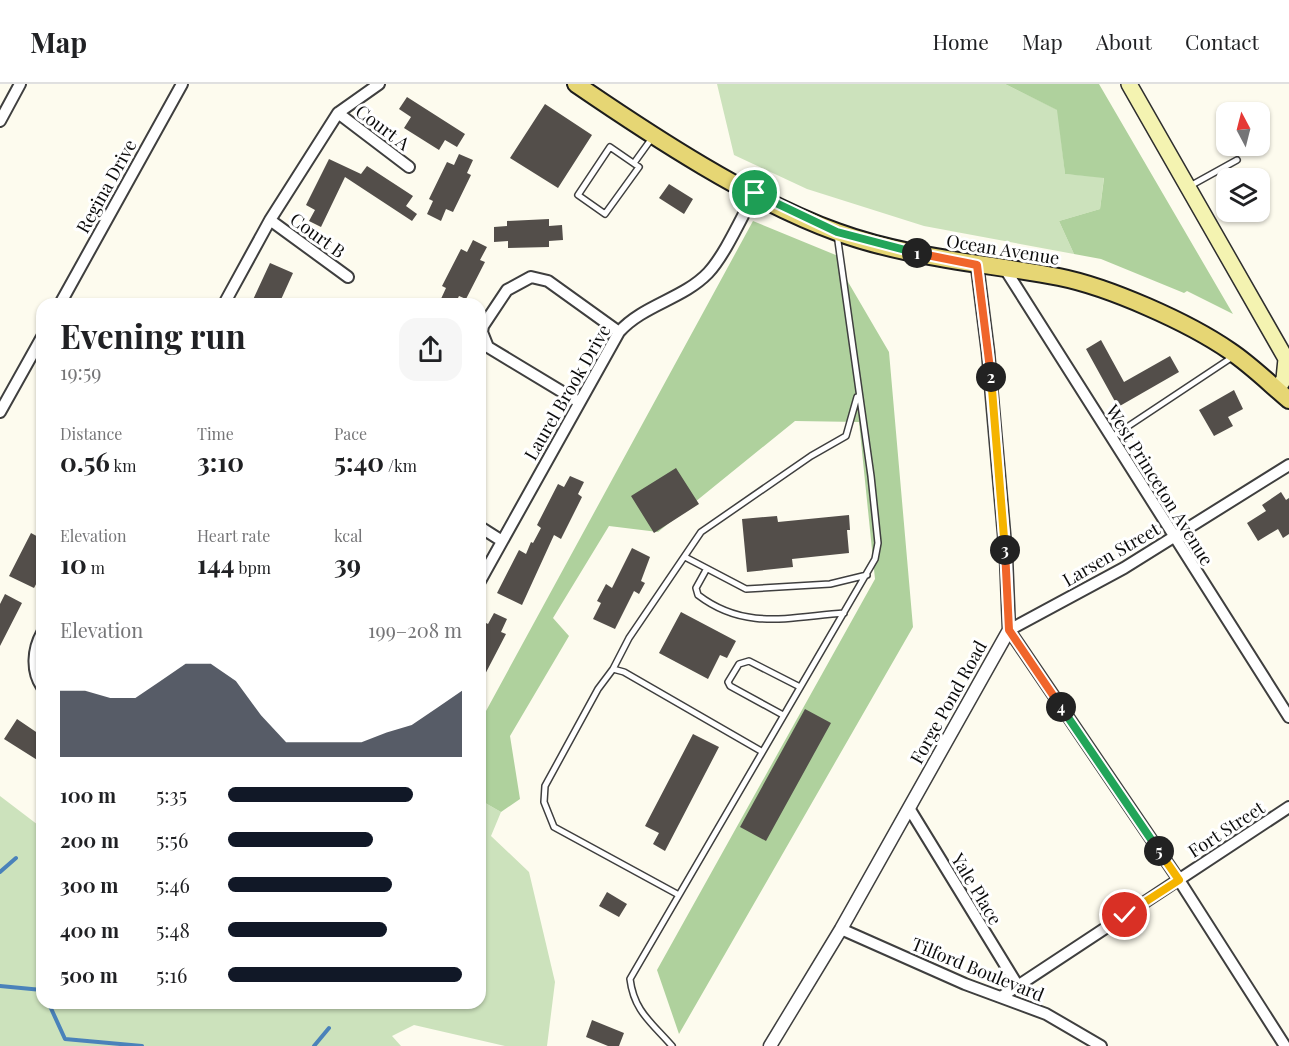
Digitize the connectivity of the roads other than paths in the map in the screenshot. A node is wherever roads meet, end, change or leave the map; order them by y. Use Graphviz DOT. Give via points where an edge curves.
graph roads {
  1 [pos="20,84"];
  2 [pos="182,84"];
  3 [pos="380,84"];
  4 [pos="1130,84"];
  5 [pos="588,87"];
  6 [pos="338,113"];
  7 [pos="0,122"];
  8 [pos="655,134"];
  9 [pos="1237,160"];
  10 [pos="634,163"];
  11 [pos="409,167"];
  12 [pos="1189,187"];
  13 [pos="755,193"];
  14 [pos="270,220"];
  15 [pos="837,232"];
  16 [pos="977,265"];
  17 [pos="1005,269"];
  18 [pos="348,277"];
  19 [pos="63,298"];
  20 [pos="227,298"];
  21 [pos="486,322"];
  22 [pos="619,332"];
  23 [pos="486,341"];
  24 [pos="36,348"];
  25 [pos="1235,355"];
  26 [pos="1288,361"];
  27 [pos="859,392"];
  28 [pos="1283,395"];
  29 [pos="579,402"];
  30 [pos="0,412"];
  31 [pos="1111,438"];
  32 [pos="1289,465"];
  33 [pos="486,531"];
  34 [pos="1173,537"];
  35 [pos="502,542"];
  36 [pos="685,557"];
  37 [pos="486,570"];
  38 [pos="706,570"];
  39 [pos="867,575"];
  40 [pos="844,613"];
  41 [pos="1009,630"];
  42 [pos="36,643"];
  43 [pos="613,669"];
  44 [pos="36,674"];
  45 [pos="800,687"];
  46 [pos="783,714"];
  47 [pos="1289,717"];
  48 [pos="761,751"];
  49 [pos="1289,807"];
  50 [pos="909,808"];
  51 [pos="1179,880"];
  52 [pos="677,894"];
  53 [pos="841,929"];
  54 [pos="1018,986"];
  55 [pos="1001,997"];
  56 [pos="672,1046"];
  57 [pos="770,1046"];
  58 [pos="1101,1046"];
  59 [pos="1285,1046"];
  1 -- 7 [label="street"];
  2 -- 19 [label="street, Regina Drive"];
  3 -- 6 [label="street"];
  4 -- 12 [label="main road"];
  5 -- 8 [label="main road, Ocean Avenue"];
  6 -- 11 [label="street, Court A"];
  6 -- 14 [label="street"];
  8 -- 10 [label="lane"];
  8 -- 13 [label="main road, Ocean Avenue"];
  9 -- 12 [label="lane"];
  10 -- 10 [label="lane" via="610,147 578,195 605,214 639,167"];
  12 -- 26 [label="main road"];
  13 -- 15 [label="main road, Ocean Avenue"];
  13 -- 22 [label="street, Laurel Brook Drive" via="708,273 632,318"];
  14 -- 18 [label="street, Court B"];
  14 -- 20 [label="street"];
  15 -- 16 [label="main road, Ocean Avenue"];
  15 -- 27 [label="lane"];
  16 -- 17 [label="main road, Ocean Avenue"];
  16 -- 41 [label="street, Forge Pond Road" via="1006,556"];
  17 -- 25 [label="main road, Ocean Avenue" via="1061,278 1112,295 1175,320"];
  17 -- 31 [label="street, West Princeton Avenue"];
  21 -- 22 [label="street" via="507,290 531,277 548,281"];
  22 -- 29 [label="street, Laurel Brook Drive"];
  23 -- 29 [label="street" via="488,347"];
  24 -- 30 [label="street"];
  25 -- 28 [label="main road, Ocean Avenue"];
  25 -- 31 [label="lane"];
  26 -- 28 [label="main road"];
  27 -- 36 [label="lane" via="846,436 701,532"];
  27 -- 39 [label="lane" via="878,543"];
  29 -- 35 [label="street, Laurel Brook Drive"];
  31 -- 34 [label="street, West Princeton Avenue"];
  32 -- 34 [label="street, Larsen Street"];
  33 -- 35 [label="street"];
  34 -- 41 [label="street, Larsen Street"];
  34 -- 47 [label="street, West Princeton Avenue"];
  35 -- 37 [label="street, Laurel Brook Drive"];
  36 -- 38 [label="lane"];
  36 -- 43 [label="lane" via="629,638"];
  38 -- 39 [label="lane" via="746,589 830,584"];
  38 -- 40 [label="lane" via="696,588 698,596 744,619"];
  39 -- 40 [label="lane"];
  40 -- 45 [label="lane"];
  41 -- 50 [label="street, Forge Pond Road"];
  41 -- 51 [label="street"];
  42 -- 44 [label="street"];
  43 -- 48 [label="lane"];
  43 -- 52 [label="lane" via="545,786 544,802 554,826"];
  45 -- 46 [label="lane"];
  45 -- 46 [label="lane" via="749,661 739,664 728,682 730,686"];
  46 -- 48 [label="lane"];
  48 -- 52 [label="lane"];
  49 -- 51 [label="street, Fort Street"];
  50 -- 53 [label="street, Forge Pond Road"];
  50 -- 54 [label="street, Yale Place"];
  51 -- 54 [label="street, Fort Street"];
  51 -- 59 [label="street"];
  52 -- 56 [label="lane" via="630,979 638,1008"];
  53 -- 55 [label="street, Tilford Boulevard"];
  53 -- 57 [label="street, Forge Pond Road"];
  54 -- 55 [label="street, Fort Street"];
  55 -- 58 [label="street, Tilford Boulevard" via="1046,1014"];
}
